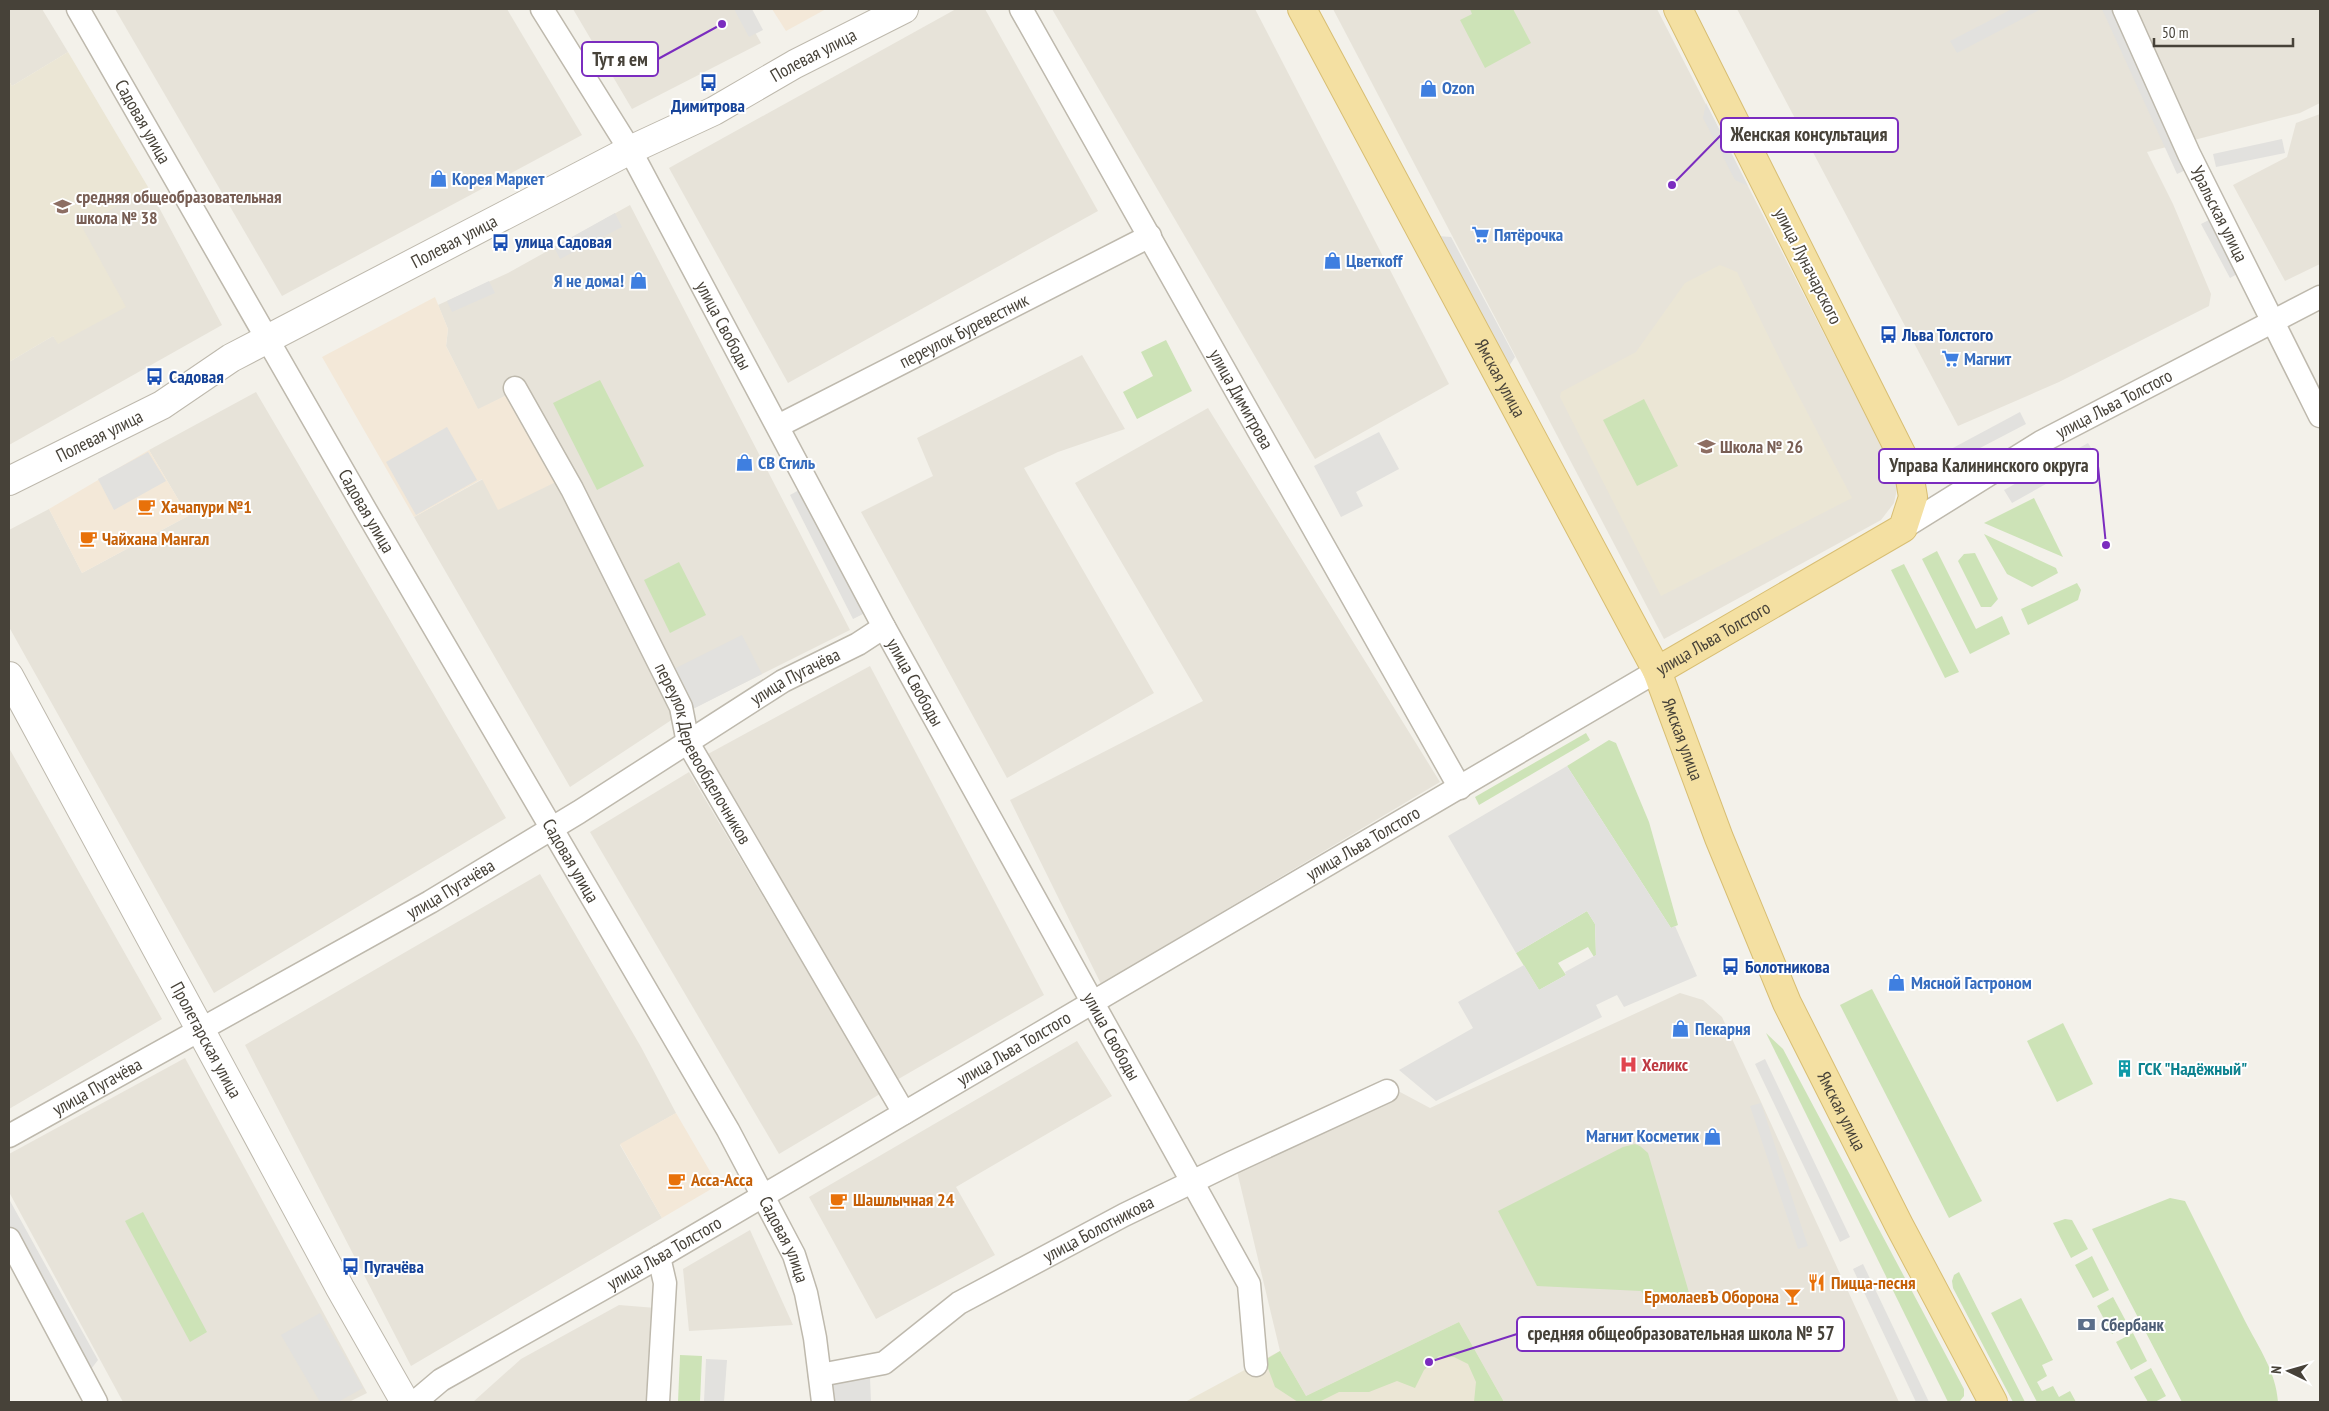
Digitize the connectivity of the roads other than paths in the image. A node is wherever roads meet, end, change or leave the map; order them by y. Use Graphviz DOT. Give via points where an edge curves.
graph roads {
  1 [pos="78,9"];
  2 [pos="542,9"];
  3 [pos="904,9"];
  4 [pos="1021,9"];
  5 [pos="1302,9"];
  6 [pos="1678,9"];
  7 [pos="2124,9"];
  8 [pos="630,150"];
  9 [pos="1150,236"];
  10 [pos="2320,297"];
  11 [pos="2273,321"];
  12 [pos="269,338"];
  13 [pos="514,388"];
  14 [pos="2320,416"];
  15 [pos="778,426"];
  16 [pos="9,481"];
  17 [pos="1903,528"];
  18 [pos="884,627"];
  19 [pos="1657,671"];
  20 [pos="9,676"];
  21 [pos="688,743"];
  22 [pos="1460,788"];
  23 [pos="552,828"];
  24 [pos="1094,1002"];
  25 [pos="201,1028"];
  26 [pos="1387,1091"];
  27 [pos="904,1113"];
  28 [pos="9,1136"];
  29 [pos="1192,1181"];
  30 [pos="763,1196"];
  31 [pos="9,1239"];
  32 [pos="659,1258"];
  33 [pos="1256,1365"];
  34 [pos="820,1375"];
  35 [pos="96,1402"];
  36 [pos="405,1402"];
  37 [pos="415,1402"];
  38 [pos="658,1402"];
  39 [pos="823,1402"];
  40 [pos="1993,1402"];
  1 -- 12 [label="street, Садовая улица"];
  2 -- 8 [label="street, улица Свободы"];
  3 -- 8 [label="street, Полевая улица" via="794,64 714,111"];
  4 -- 9 [label="street, улица Димитрова"];
  5 -- 19 [label="main road, Ямская улица"];
  6 -- 17 [label="main road, улица Луначарского" via="1908,467 1913,497"];
  7 -- 11 [label="street, Уральская улица" via="2188,154"];
  8 -- 12 [label="street, Полевая улица"];
  8 -- 15 [label="street, улица Свободы"];
  9 -- 15 [label="street, переулок Буревестник"];
  9 -- 22 [label="street, улица Димитрова"];
  10 -- 11 [label="street, улица Льва Толстого"];
  11 -- 14 [label="street, Уральская улица"];
  11 -- 17 [label="street, улица Льва Толстого" via="2041,442"];
  12 -- 16 [label="street, Полевая улица" via="231,358 162,405"];
  12 -- 23 [label="street, Садовая улица" via="366,511"];
  13 -- 21 [label="street, переулок Деревообделочников" via="572,489 681,707"];
  15 -- 18 [label="street, улица Свободы"];
  17 -- 19 [label="main road, улица Льва Толстого"];
  18 -- 21 [label="street, улица Пугачёва" via="858,644 783,681"];
  18 -- 24 [label="street, улица Свободы"];
  19 -- 22 [label="street, улица Льва Толстого"];
  19 -- 40 [label="main road, Ямская улица" via="1719,838 1787,1003"];
  20 -- 25 [label="street, Пролетарская улица"];
  21 -- 23 [label="street, улица Пугачёва"];
  21 -- 27 [label="street, переулок Деревообделочников"];
  22 -- 24 [label="street, улица Льва Толстого"];
  23 -- 25 [label="street, улица Пугачёва" via="430,902"];
  23 -- 30 [label="street, Садовая улица"];
  24 -- 27 [label="street, улица Льва Толстого"];
  24 -- 29 [label="street, улица Свободы"];
  25 -- 28 [label="street, улица Пугачёва"];
  25 -- 36 [label="street, Пролетарская улица"];
  26 -- 29 [label="street, улица Болотникова"];
  27 -- 30 [label="street, улица Льва Толстого"];
  29 -- 33 [label="street, улица Свободы" via="1249,1284"];
  29 -- 34 [label="street, улица Болотникова" via="958,1303 884,1363"];
  30 -- 32 [label="street, улица Льва Толстого"];
  30 -- 34 [label="street, Садовая улица" via="794,1255 806,1293"];
  31 -- 35 [label="street"];
  32 -- 37 [label="street, улица Льва Толстого" via="441,1380"];
  32 -- 38 [label="street" via="665,1283"];
  34 -- 39 [label="street, Садовая улица"];
}
